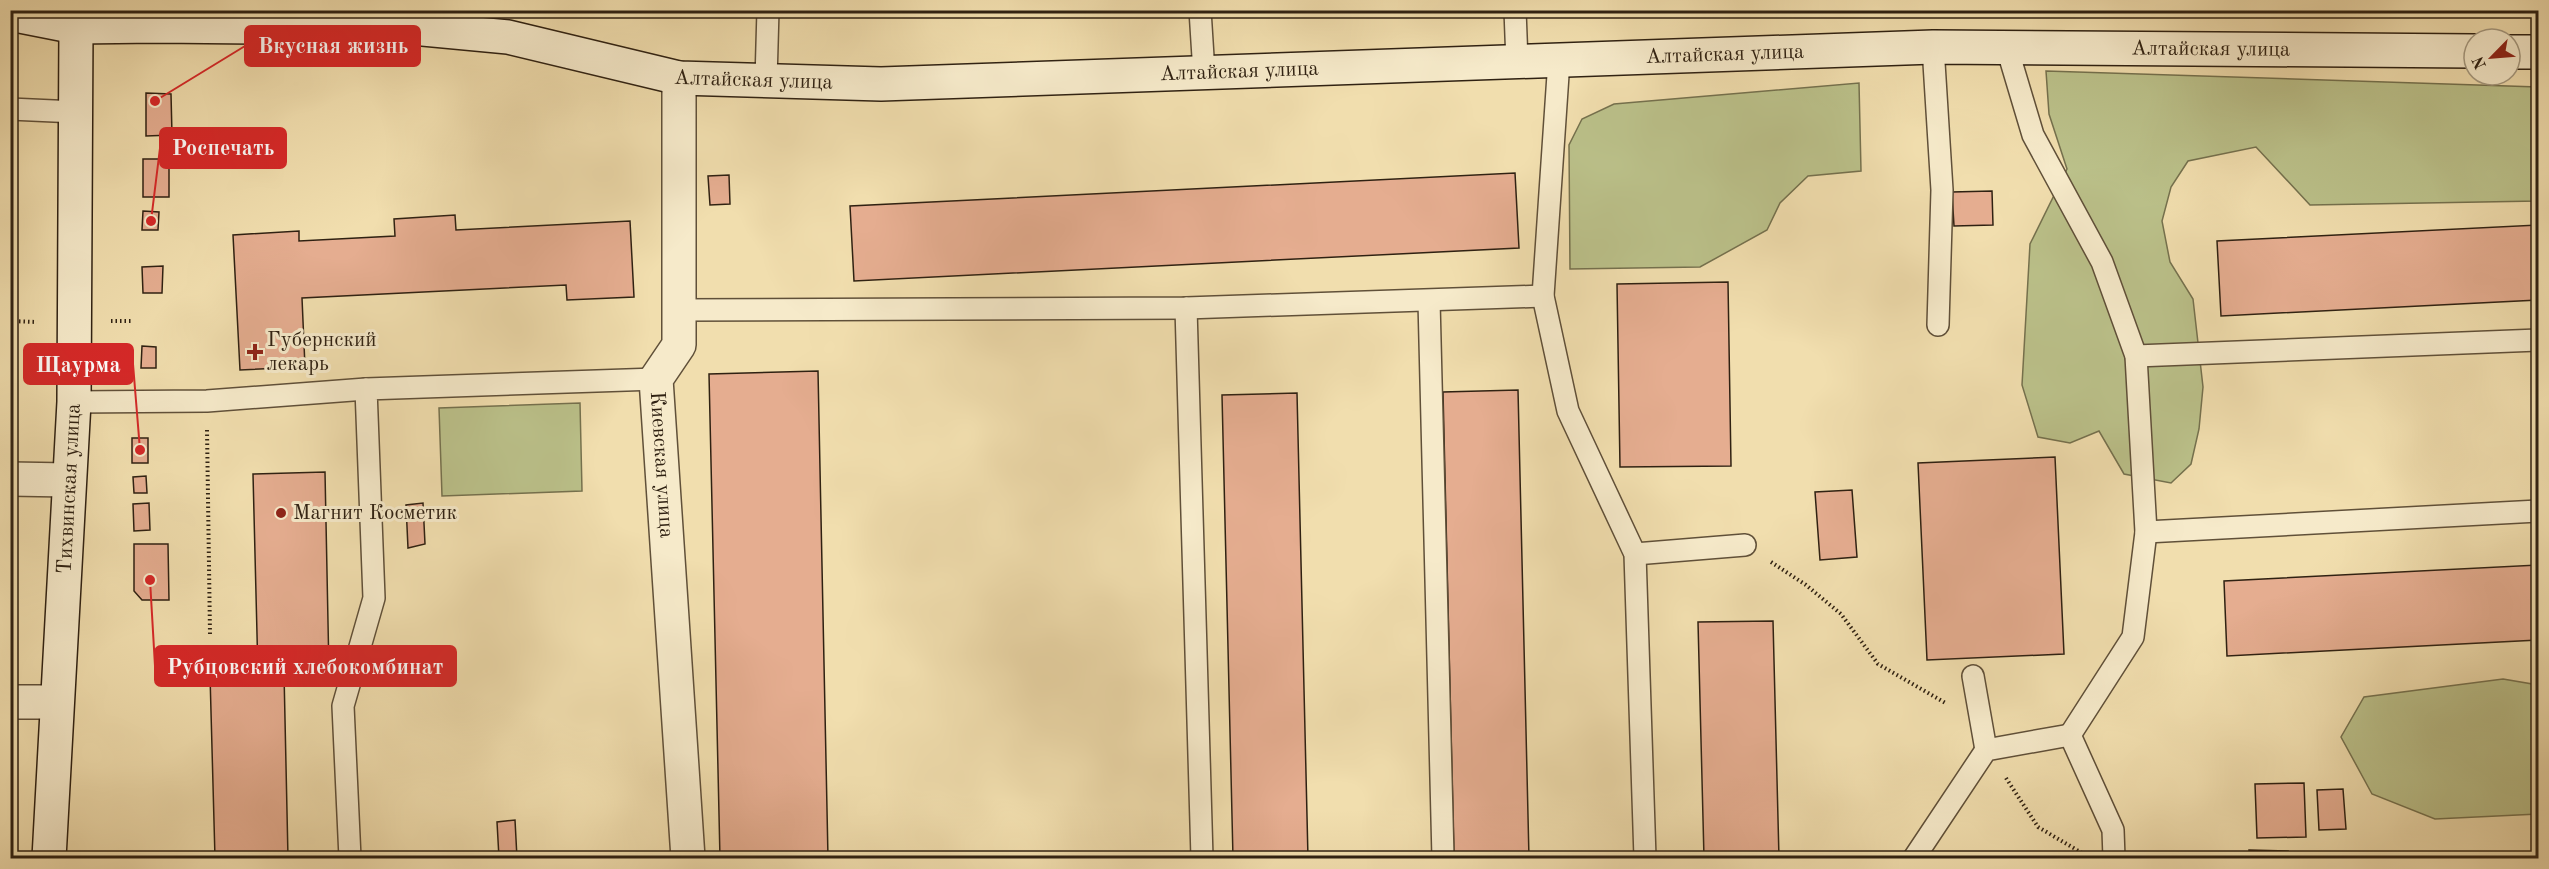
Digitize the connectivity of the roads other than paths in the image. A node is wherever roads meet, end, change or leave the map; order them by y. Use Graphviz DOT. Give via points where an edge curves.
graph roads {
  1 [pos="768,10"];
  2 [pos="1200,10"];
  3 [pos="1515,10"];
  4 [pos="10,14"];
  5 [pos="77,19"];
  6 [pos="1933,47"];
  7 [pos="2007,48"];
  8 [pos="2462,51"];
  9 [pos="2522,52"];
  10 [pos="2538,52"];
  11 [pos="1559,60"];
  12 [pos="1517,62"];
  13 [pos="1204,73"];
  14 [pos="679,78"];
  15 [pos="766,80"];
  16 [pos="10,109"];
  17 [pos="76,112"];
  18 [pos="1543,297"];
  19 [pos="1429,302"];
  20 [pos="1186,308"];
  21 [pos="680,310"];
  22 [pos="1938,325"];
  23 [pos="2538,340"];
  24 [pos="2136,356"];
  25 [pos="656,379"];
  26 [pos="366,389"];
  27 [pos="74,402"];
  28 [pos="10,479"];
  29 [pos="69,480"];
  30 [pos="2538,511"];
  31 [pos="2146,532"];
  32 [pos="1746,545"];
  33 [pos="1635,554"];
  34 [pos="1973,676"];
  35 [pos="10,702"];
  36 [pos="56,702"];
  37 [pos="2070,735"];
  38 [pos="1986,750"];
  39 [pos="49,858"];
  40 [pos="350,858"];
  41 [pos="688,858"];
  42 [pos="1202,858"];
  43 [pos="1443,858"];
  44 [pos="1645,858"];
  45 [pos="1914,858"];
  46 [pos="2114,858"];
  1 -- 15 [label="lane"];
  2 -- 13 [label="lane"];
  3 -- 12 [label="lane"];
  4 -- 5 [label="street, Алтайская улица"];
  5 -- 14 [label="street, Алтайская улица" via="157,26 423,29 508,37"];
  5 -- 17 [label="street, Тихвинская улица"];
  6 -- 7 [label="street, Алтайская улица"];
  6 -- 11 [label="street, Алтайская улица"];
  6 -- 22 [label="lane" via="1942,190"];
  7 -- 8 [label="street, Алтайская улица"];
  7 -- 24 [label="lane" via="2032,135 2102,262"];
  9 -- 10 [label="street"];
  11 -- 12 [label="street, Алтайская улица"];
  11 -- 18 [label="lane"];
  12 -- 13 [label="street, Алтайская улица"];
  13 -- 15 [label="street, Алтайская улица" via="881,84"];
  14 -- 15 [label="street, Алтайская улица"];
  14 -- 21 [label="street, Киевская улица"];
  16 -- 17 [label="lane"];
  17 -- 27 [label="street, Тихвинская улица"];
  18 -- 19 [label="lane"];
  18 -- 33 [label="lane" via="1568,411"];
  19 -- 20 [label="lane"];
  19 -- 43 [label="lane"];
  20 -- 21 [label="lane"];
  20 -- 42 [label="lane"];
  21 -- 25 [label="street, Киевская улица" via="679,345"];
  23 -- 24 [label="lane"];
  24 -- 31 [label="lane"];
  25 -- 26 [label="lane"];
  25 -- 41 [label="street, Киевская улица"];
  26 -- 27 [label="lane" via="207,401"];
  26 -- 40 [label="lane" via="374,597 343,706"];
  27 -- 29 [label="street, Тихвинская улица"];
  28 -- 29 [label="street"];
  29 -- 36 [label="street, Тихвинская улица"];
  30 -- 31 [label="lane"];
  31 -- 37 [label="lane" via="2133,637"];
  32 -- 33 [label="lane"];
  33 -- 44 [label="lane"];
  34 -- 38 [label="lane"];
  35 -- 36 [label="street"];
  36 -- 39 [label="street, Тихвинская улица"];
  37 -- 38 [label="lane"];
  37 -- 46 [label="lane" via="2113,830"];
  38 -- 45 [label="lane"];
}
